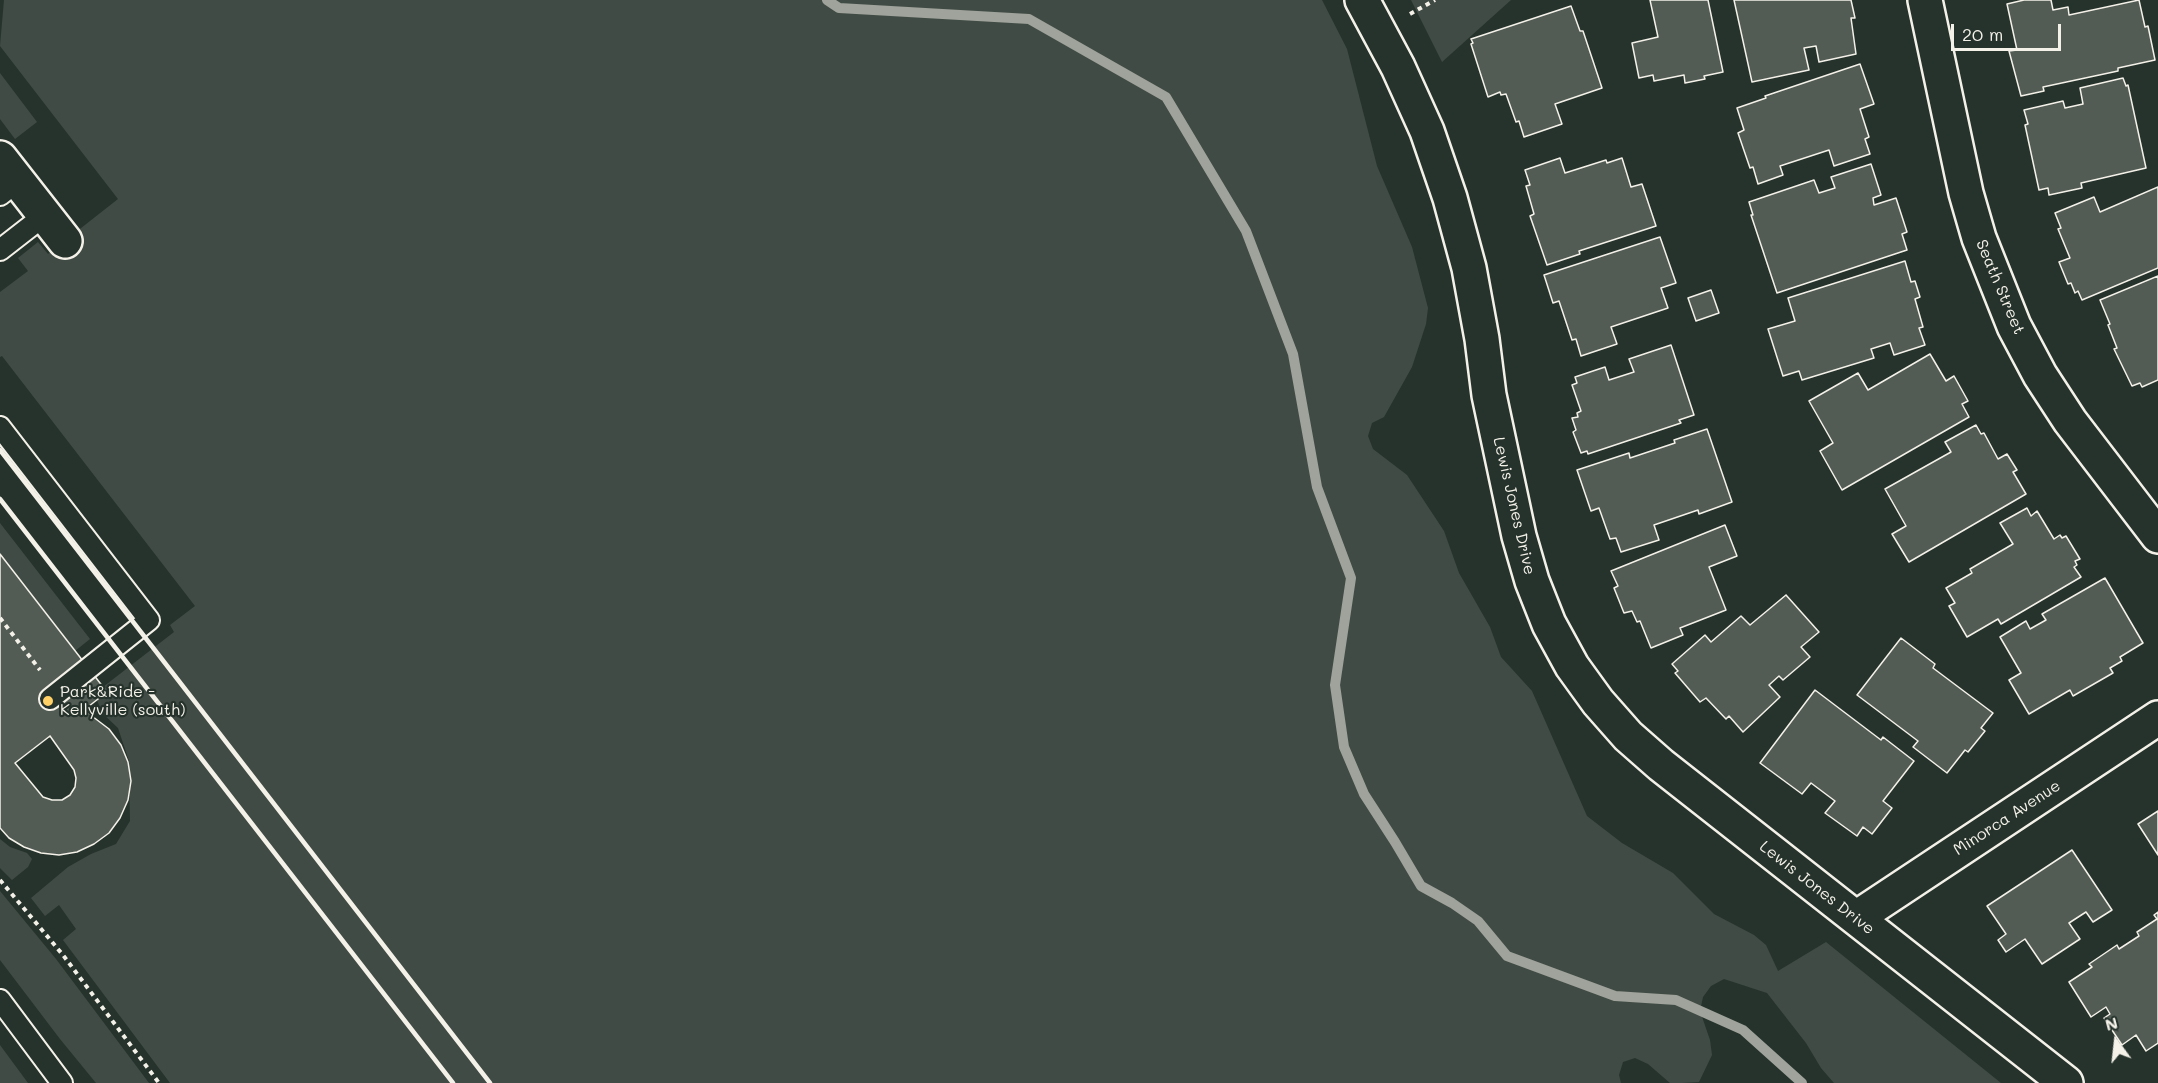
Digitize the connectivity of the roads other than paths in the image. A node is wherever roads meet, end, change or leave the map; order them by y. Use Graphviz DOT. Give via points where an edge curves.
graph roads {
  1 [pos="1362,0"];
  2 [pos="1924,0"];
  3 [pos="6,178"];
  4 [pos="45,215"];
  5 [pos="65,240"];
  6 [pos="0,250"];
  7 [pos="0,427"];
  8 [pos="2158,536"];
  9 [pos="50,699"];
  10 [pos="2158,718"];
  11 [pos="1856,918"];
  12 [pos="0,1000"];
  13 [pos="62,1083"];
  14 [pos="2066,1083"];
  1 -- 11 [label="street, Lewis Jones Drive" via="1427,131 1450,198 1469,268 1519,536 1549,624 1572,666 1628,736"];
  2 -- 8 [label="street, Seath Street" via="1966,193 1979,238 2014,326 2070,421"];
  3 -- 4 [label="street"];
  4 -- 5 [label="street"];
  4 -- 6 [label="lane"];
  7 -- 9 [label="lane" via="149,620"];
  10 -- 11 [label="street, Minorca Avenue"];
  11 -- 14 [label="street, Lewis Jones Drive"];
  12 -- 13 [label="lane"];
}
